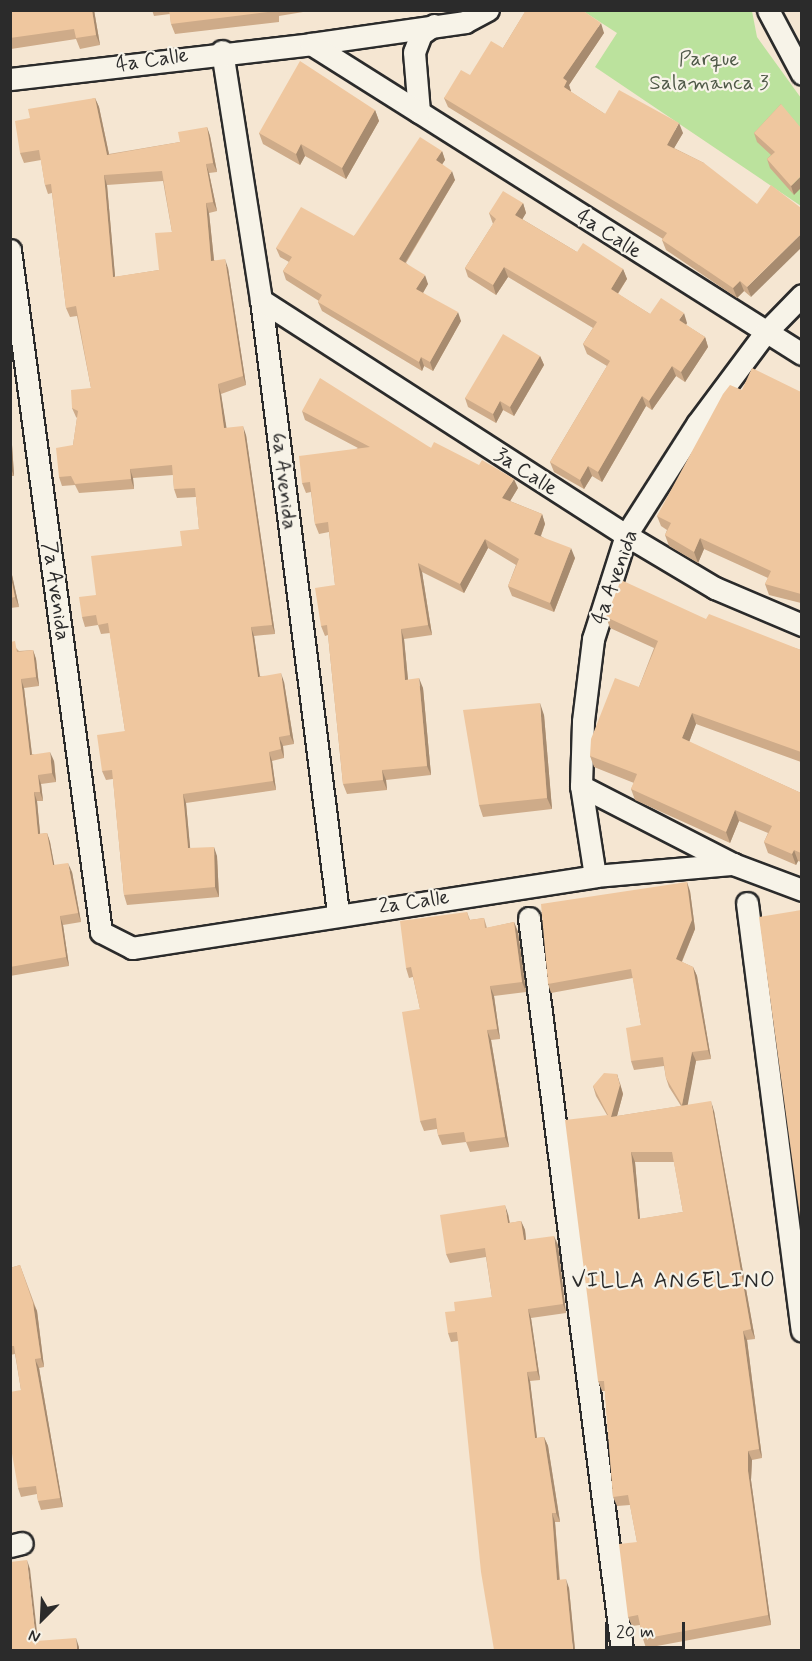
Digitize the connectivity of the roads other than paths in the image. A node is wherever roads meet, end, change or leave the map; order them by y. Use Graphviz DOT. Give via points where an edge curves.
graph roads {
  1 [pos="488,10"];
  2 [pos="768,10"];
  3 [pos="434,25"];
  4 [pos="311,44"];
  5 [pos="222,51"];
  6 [pos="801,74"];
  7 [pos="10,79"];
  8 [pos="419,112"];
  9 [pos="10,250"];
  10 [pos="801,295"];
  11 [pos="261,300"];
  12 [pos="765,334"];
  13 [pos="801,354"];
  14 [pos="626,535"];
  15 [pos="801,625"];
  16 [pos="581,786"];
  17 [pos="733,864"];
  18 [pos="595,876"];
  19 [pos="801,890"];
  20 [pos="747,903"];
  21 [pos="338,913"];
  22 [pos="529,918"];
  23 [pos="101,932"];
  24 [pos="801,1330"];
  25 [pos="622,1650"];
  1 -- 3 [label="street" via="465,22"];
  2 -- 6 [label="street"];
  3 -- 4 [label="street"];
  3 -- 8 [label="street" via="421,34 414,52"];
  4 -- 5 [label="street, 4a Calle"];
  4 -- 8 [label="street, 4a Calle"];
  5 -- 7 [label="street, 4a Calle"];
  5 -- 11 [label="street, 6a Avenida"];
  8 -- 12 [label="street, 4a Calle"];
  9 -- 23 [label="street, 7a Avenida"];
  10 -- 12 [label="street, 4a Avenida"];
  11 -- 14 [label="street, 3a Calle"];
  11 -- 21 [label="street, 6a Avenida"];
  12 -- 13 [label="street, 4a Calle"];
  12 -- 14 [label="street, 4a Avenida" via="697,424"];
  14 -- 15 [label="street, 3a Calle" via="715,588"];
  14 -- 16 [label="street, 4a Avenida" via="593,639"];
  16 -- 17 [label="street, 2a Calle"];
  16 -- 18 [label="street, 4a Avenida"];
  17 -- 18 [label="street, 2a Calle"];
  17 -- 19 [label="street, 2a Calle"];
  18 -- 21 [label="street, 2a Calle"];
  20 -- 24 [label="street"];
  21 -- 23 [label="street, 2a Calle" via="132,948"];
  22 -- 25 [label="street"];
}
